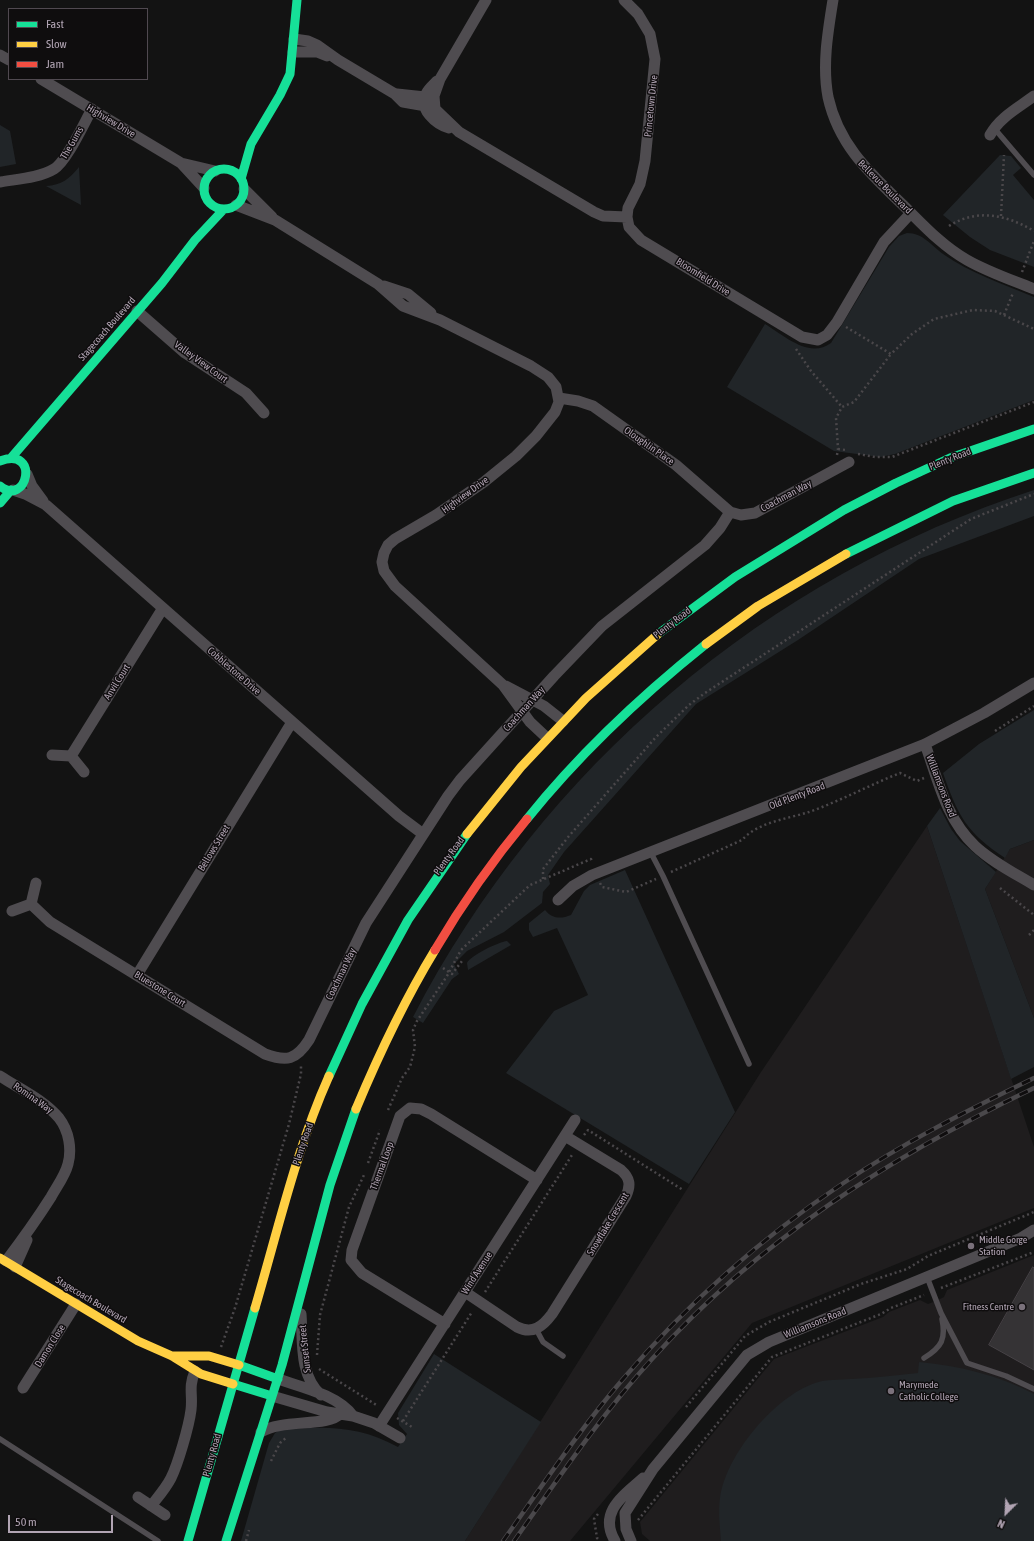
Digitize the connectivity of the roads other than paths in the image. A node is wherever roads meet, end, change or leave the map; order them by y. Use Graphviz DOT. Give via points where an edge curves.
graph roads {
  1 [pos="297,0"];
  2 [pos="486,0"];
  3 [pos="624,0"];
  4 [pos="833,0"];
  5 [pos="841,0"];
  6 [pos="830,23"];
  7 [pos="294,39"];
  8 [pos="293,52"];
  9 [pos="338,60"];
  10 [pos="43,80"];
  11 [pos="1034,96"];
  12 [pos="428,102"];
  13 [pos="92,109"];
  14 [pos="992,131"];
  15 [pos="251,144"];
  16 [pos="181,163"];
  17 [pos="219,170"];
  18 [pos="1034,175"];
  19 [pos="0,182"];
  20 [pos="242,184"];
  21 [pos="204,188"];
  22 [pos="207,200"];
  23 [pos="236,206"];
  24 [pos="224,209"];
  25 [pos="911,213"];
  26 [pos="627,217"];
  27 [pos="275,220"];
  28 [pos="195,240"];
  29 [pos="1034,289"];
  30 [pos="138,311"];
  31 [pos="559,398"];
  32 [pos="264,413"];
  33 [pos="1034,429"];
  34 [pos="34,432"];
  35 [pos="850,455"];
  36 [pos="5,458"];
  37 [pos="27,472"];
  38 [pos="1034,473"];
  39 [pos="0,486"];
  40 [pos="12,490"];
  41 [pos="0,503"];
  42 [pos="46,505"];
  43 [pos="730,512"];
  44 [pos="163,608"];
  45 [pos="1034,683"];
  46 [pos="503,685"];
  47 [pos="532,700"];
  48 [pos="522,711"];
  49 [pos="563,721"];
  50 [pos="292,722"];
  51 [pos="546,737"];
  52 [pos="925,744"];
  53 [pos="52,755"];
  54 [pos="71,756"];
  55 [pos="84,772"];
  56 [pos="423,834"];
  57 [pos="651,853"];
  58 [pos="36,883"];
  59 [pos="1034,885"];
  60 [pos="558,900"];
  61 [pos="31,904"];
  62 [pos="12,911"];
  63 [pos="137,975"];
  64 [pos="295,1056"];
  65 [pos="749,1064"];
  66 [pos="0,1076"];
  67 [pos="575,1120"];
  68 [pos="565,1136"];
  69 [pos="536,1180"];
  70 [pos="1034,1230"];
  71 [pos="1034,1237"];
  72 [pos="1021,1238"];
  73 [pos="7,1262"];
  74 [pos="927,1277"];
  75 [pos="465,1292"];
  76 [pos="299,1298"];
  77 [pos="76,1304"];
  78 [pos="941,1313"];
  79 [pos="445,1324"];
  80 [pos="536,1329"];
  81 [pos="172,1356"];
  82 [pos="198,1356"];
  83 [pos="563,1356"];
  84 [pos="924,1358"];
  85 [pos="239,1365"];
  86 [pos="195,1371"];
  87 [pos="278,1379"];
  88 [pos="233,1384"];
  89 [pos="24,1388"];
  90 [pos="1034,1389"];
  91 [pos="321,1395"];
  92 [pos="272,1396"];
  93 [pos="340,1414"];
  94 [pos="353,1416"];
  95 [pos="379,1426"];
  96 [pos="260,1432"];
  97 [pos="400,1438"];
  98 [pos="0,1439"];
  99 [pos="654,1469"];
  100 [pos="138,1497"];
  101 [pos="151,1506"];
  102 [pos="164,1515"];
  103 [pos="158,1541"];
  104 [pos="188,1541"];
  105 [pos="226,1541"];
  106 [pos="615,1541"];
  107 [pos="631,1541"];
  1 -- 7 [label="main road"];
  2 -- 12 [label="street" via="440,79 434,96"];
  3 -- 26 [label="street, Princetown Drive" via="638,14 650,34 655,59 645,161 640,184 628,208"];
  4 -- 6 [label="street, Bellevue Boulevard"];
  5 -- 6 [label="street, Bellevue Boulevard"];
  6 -- 25 [label="street, Bellevue Boulevard" via="826,73 828,96 837,123 852,152 865,169"];
  7 -- 8 [label="main road"];
  7 -- 9 [label="street" via="317,45"];
  8 -- 9 [label="street" via="317,52"];
  8 -- 15 [label="main road" via="286,84"];
  9 -- 12 [label="street" via="395,94"];
  10 -- 13 [label="street, Highview Drive"];
  11 -- 14 [label="street" via="1011,111"];
  12 -- 26 [label="street" via="459,132 594,212 603,216"];
  13 -- 16 [label="street, Highview Drive"];
  13 -- 19 [label="street, The Gums" via="55,168"];
  14 -- 18 [label="lane"];
  15 -- 17 [label="main road"];
  15 -- 20 [label="main road"];
  16 -- 17 [label="street, Highview Drive"];
  16 -- 21 [label="street, Highview Drive"];
  17 -- 20 [label="main road" via="234,172"];
  17 -- 21 [label="main road" via="207,178"];
  20 -- 23 [label="main road" via="240,201"];
  20 -- 27 [label="street"];
  21 -- 22 [label="main road"];
  22 -- 24 [label="main road" via="211,205"];
  22 -- 28 [label="main road, Stagecoach Boulevard"];
  23 -- 24 [label="main road"];
  23 -- 27 [label="street"];
  24 -- 28 [label="main road, Stagecoach Boulevard"];
  25 -- 26 [label="street, Bloomfield Drive" via="884,242 837,322 824,338 813,340 802,337 641,240 629,227"];
  25 -- 29 [label="street, Bellevue Boulevard" via="936,238 957,253 988,270"];
  27 -- 31 [label="street" via="378,284 408,294 440,320 541,372 554,382"];
  28 -- 30 [label="main road, Stagecoach Boulevard"];
  30 -- 32 [label="street, Valley View Court" via="191,357 246,393"];
  30 -- 34 [label="main road, Stagecoach Boulevard"];
  31 -- 43 [label="street, Oloughlin Place" via="593,406 676,465"];
  31 -- 46 [label="street, Highview Drive" via="550,418 516,456 436,515 395,539 386,548 383,557 384,571 395,586"];
  33 -- 49 [label="main road, Plenty Road" via="1003,438 901,480 760,560 668,625 614,670"];
  34 -- 36 [label="main road, Stagecoach Boulevard"];
  34 -- 37 [label="main road, Stagecoach Boulevard" via="28,454"];
  35 -- 43 [label="street, Coachman Way" via="834,470 755,513 741,515"];
  36 -- 37 [label="main road" via="21,461"];
  37 -- 40 [label="main road" via="22,486"];
  37 -- 42 [label="street, Cobblestone Drive" via="32,486"];
  38 -- 76 [label="main road" via="971,493 860,545 770,598 692,655 611,726 544,796 472,890 405,1002 349,1127"];
  39 -- 40 [label="main road"];
  40 -- 41 [label="main road"];
  40 -- 42 [label="street, Cobblestone Drive"];
  42 -- 44 [label="street, Cobblestone Drive"];
  43 -- 47 [label="street, Coachman Way" via="705,545 602,626"];
  44 -- 50 [label="street, Cobblestone Drive"];
  44 -- 54 [label="street, Anvil Court"];
  45 -- 52 [label="street, Old Plenty Road"];
  46 -- 47 [label="street, Highview Drive"];
  46 -- 48 [label="street, Highview Drive"];
  47 -- 48 [label="street, Coachman Way"];
  47 -- 49 [label="street, Highview Drive"];
  48 -- 51 [label="street, Highview Drive"];
  48 -- 56 [label="street, Coachman Way" via="460,780"];
  49 -- 51 [label="main road, Plenty Road"];
  50 -- 56 [label="street, Cobblestone Drive"];
  50 -- 63 [label="street, Bellows Street"];
  51 -- 85 [label="main road, Plenty Road" via="490,802 437,873 396,937 345,1038 319,1096 293,1173"];
  52 -- 57 [label="street, Old Plenty Road"];
  52 -- 59 [label="street, Williamsons Road" via="951,815 965,836 988,857"];
  53 -- 54 [label="street"];
  54 -- 55 [label="street"];
  56 -- 64 [label="street, Coachman Way" via="366,923 309,1040"];
  57 -- 60 [label="street, Old Plenty Road" via="597,873 573,886"];
  57 -- 65 [label="lane"];
  58 -- 61 [label="street"];
  61 -- 62 [label="street"];
  61 -- 63 [label="street, Bluestone Court" via="50,922"];
  63 -- 64 [label="street, Bluestone Court" via="265,1054 284,1059"];
  66 -- 73 [label="street, Romina Way" via="50,1108 60,1119 69,1141 70,1153 66,1171 30,1232"];
  67 -- 68 [label="street, Wind Avenue"];
  68 -- 69 [label="street, Wind Avenue"];
  68 -- 80 [label="street, Snowflake Crescent" via="625,1173 629,1182 628,1191 552,1314 543,1326"];
  69 -- 75 [label="street, Wind Avenue"];
  69 -- 79 [label="street, Thermal Loop" via="421,1109 410,1108 400,1116 354,1244 351,1260 362,1273"];
  70 -- 72 [label="street, Williamsons Road"];
  71 -- 72 [label="street, Williamsons Road"];
  72 -- 74 [label="street, Williamsons Road"];
  73 -- 77 [label="main road, Stagecoach Boulevard"];
  74 -- 78 [label="lane"];
  74 -- 99 [label="street, Williamsons Road" via="756,1348 736,1368"];
  75 -- 79 [label="street, Wind Avenue"];
  75 -- 80 [label="street" via="522,1329"];
  76 -- 87 [label="main road"];
  76 -- 91 [label="street, Sunset Street" via="306,1372 311,1385"];
  77 -- 81 [label="main road, Stagecoach Boulevard" via="138,1341"];
  77 -- 89 [label="street, Damon Close"];
  78 -- 84 [label="lane" via="943,1338 937,1348"];
  78 -- 90 [label="lane" via="967,1363"];
  79 -- 95 [label="street, Wind Avenue"];
  80 -- 83 [label="lane" via="543,1342"];
  81 -- 82 [label="main road, Stagecoach Boulevard"];
  81 -- 86 [label="main road, Stagecoach Boulevard"];
  82 -- 85 [label="main road, Stagecoach Boulevard"];
  82 -- 86 [label="main road"];
  85 -- 87 [label="main road, Stagecoach Boulevard"];
  85 -- 88 [label="main road, Plenty Road"];
  86 -- 88 [label="main road, Stagecoach Boulevard"];
  86 -- 101 [label="street" via="190,1385 189,1417 174,1469 169,1481"];
  87 -- 91 [label="street, Sunset Street"];
  87 -- 92 [label="main road"];
  88 -- 92 [label="main road, Stagecoach Boulevard"];
  88 -- 104 [label="main road, Plenty Road"];
  91 -- 94 [label="street, Sunset Street" via="341,1404"];
  92 -- 93 [label="street, Sunset Street"];
  92 -- 96 [label="main road"];
  93 -- 94 [label="street, Sunset Street"];
  93 -- 96 [label="street" via="328,1421 275,1425"];
  94 -- 95 [label="street, Sunset Street"];
  95 -- 97 [label="street, Sunset Street"];
  96 -- 105 [label="main road"];
  98 -- 103 [label="lane"];
  99 -- 106 [label="street, Williamsons Road" via="621,1498 610,1513 609,1528"];
  99 -- 107 [label="street, Williamsons Road" via="625,1513 626,1529"];
  100 -- 101 [label="street"];
  101 -- 102 [label="street"];
}
